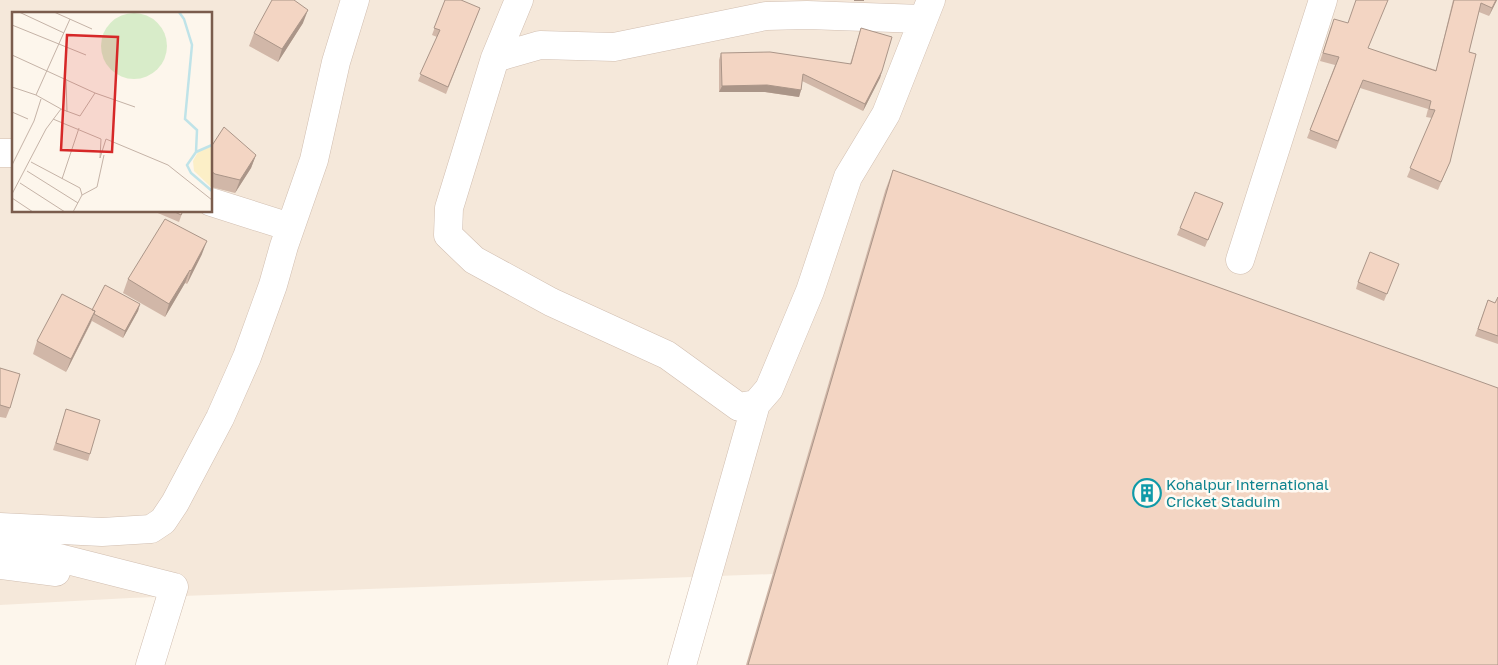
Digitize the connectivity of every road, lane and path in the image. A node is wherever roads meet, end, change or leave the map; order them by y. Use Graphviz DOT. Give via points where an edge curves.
graph roads {
  1 [pos="355,0"];
  2 [pos="519,0"];
  3 [pos="1323,0"];
  4 [pos="926,9"];
  5 [pos="495,58"];
  6 [pos="212,202"];
  7 [pos="290,228"];
  8 [pos="1240,260"];
  9 [pos="756,404"];
  10 [pos="0,528"];
  11 [pos="0,543"];
  12 [pos="0,565"];
  13 [pos="174,587"];
  14 [pos="150,665"];
  15 [pos="682,665"];
  1 -- 7 [label="street" via="336,62 314,160"];
  2 -- 5 [label="street"];
  3 -- 8 [label="street"];
  4 -- 5 [label="street" via="766,16 614,47 540,45"];
  4 -- 9 [label="street" via="886,114 848,177 810,291 769,389"];
  5 -- 9 [label="street" via="449,208 448,234 474,260 551,302 667,355 739,407"];
  6 -- 7 [label="street"];
  7 -- 10 [label="street" via="247,357 220,418 176,503 163,521 151,529 102,532"];
  9 -- 15 [label="street"];
  11 -- 13 [label="street"];
  12 -- 13 [label="street"];
  13 -- 14 [label="street"];
}
